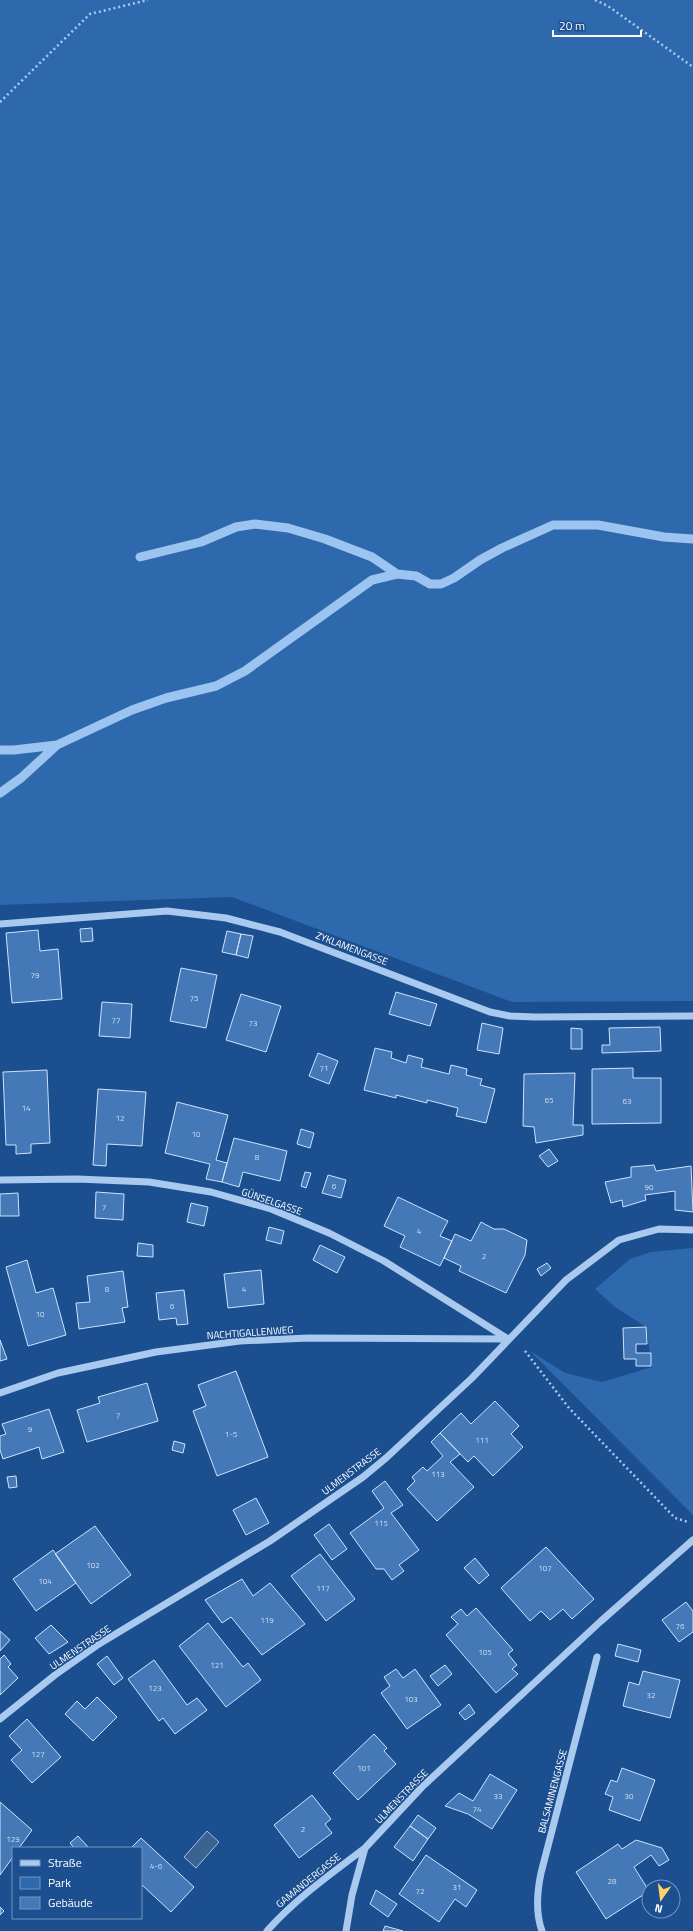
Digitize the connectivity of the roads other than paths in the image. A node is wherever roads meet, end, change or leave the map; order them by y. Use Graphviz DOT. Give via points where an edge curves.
graph roads {
  1 [pos="0,924"];
  2 [pos="693,1016"];
  3 [pos="0,1180"];
  4 [pos="693,1230"];
  5 [pos="510,1337"];
  6 [pos="0,1394"];
  7 [pos="693,1540"];
  8 [pos="597,1657"];
  9 [pos="0,1719"];
  10 [pos="365,1848"];
  11 [pos="266,1931"];
  12 [pos="346,1931"];
  13 [pos="542,1931"];
  1 -- 2 [label="street, ZYKLAMENGASSE" via="167,911 200,914 280,932 490,1012 535,1017"];
  3 -- 5 [label="street, GÜNSELGASSE" via="77,1179 149,1182 211,1192 271,1209 329,1233 384,1261"];
  4 -- 5 [label="street, ULMENSTRASSE" via="659,1229 619,1240 566,1280"];
  5 -- 6 [label="street, NACHTIGALLENWEG" via="240,1341 156,1352 58,1373"];
  5 -- 9 [label="street, ULMENSTRASSE" via="472,1378 364,1477 270,1541 99,1644"];
  7 -- 10 [label="street, ULMENSTRASSE" via="601,1621 422,1787"];
  8 -- 13 [label="street, BALSAMINENGASSE" via="540,1873 537,1905 538,1922"];
  10 -- 11 [label="street, GAMANDERGASSE" via="307,1892"];
  10 -- 12 [label="street, ULMENSTRASSE" via="352,1894"];
}
